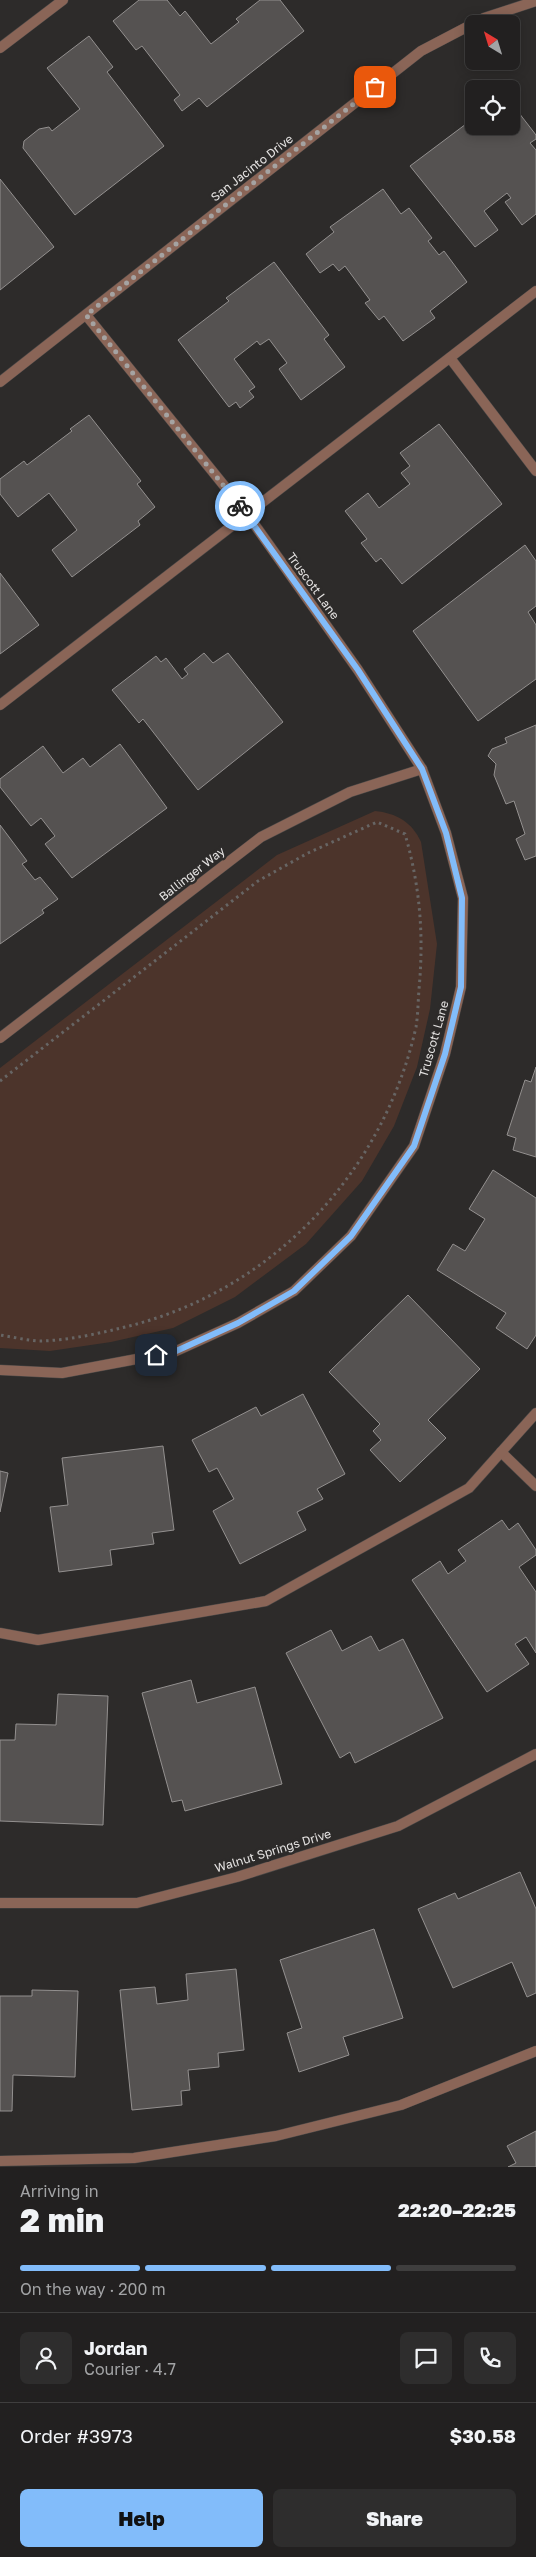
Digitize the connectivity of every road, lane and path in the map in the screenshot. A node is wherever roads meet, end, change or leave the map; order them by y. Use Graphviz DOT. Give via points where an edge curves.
graph roads {
  1 [pos="63,0"];
  2 [pos="536,2"];
  3 [pos="0,48"];
  4 [pos="536,292"];
  5 [pos="86,315"];
  6 [pos="450,358"];
  7 [pos="0,382"];
  8 [pos="536,471"];
  9 [pos="247,514"];
  10 [pos="0,705"];
  11 [pos="422,769"];
  12 [pos="0,1038"];
  13 [pos="0,1080"];
  14 [pos="0,1335"];
  15 [pos="0,1370"];
  16 [pos="536,1413"];
  17 [pos="501,1452"];
  18 [pos="536,1486"];
  19 [pos="0,1633"];
  20 [pos="536,1754"];
  21 [pos="0,1903"];
  22 [pos="536,2051"];
  23 [pos="0,2160"];
  1 -- 3 [label="street"];
  2 -- 5 [label="street, San Jacinto Drive" via="484,18 421,51"];
  4 -- 6 [label="street"];
  5 -- 7 [label="street, San Jacinto Drive"];
  5 -- 9 [label="street, Truscott Lane"];
  6 -- 8 [label="street"];
  6 -- 9 [label="street"];
  9 -- 10 [label="street"];
  9 -- 11 [label="street, Truscott Lane" via="358,670"];
  11 -- 12 [label="street, Ballinger Way" via="350,792 261,837"];
  11 -- 15 [label="street, Truscott Lane" via="446,833 462,898 461,987 442,1063 414,1146 404,1161 351,1236 294,1291 238,1323 174,1352 62,1372"];
  13 -- 14 [label="path" via="258,880 377,822 405,834 423,933 416,1026 402,1075 380,1128 354,1172 317,1216 268,1260 222,1290 182,1310 91,1336 41,1341"];
  16 -- 17 [label="street"];
  17 -- 18 [label="street"];
  17 -- 19 [label="street" via="469,1488 266,1601 38,1640"];
  20 -- 21 [label="street, Walnut Springs Drive" via="398,1826 237,1877 137,1903"];
  22 -- 23 [label="street" via="402,2105 276,2136 134,2158"];
}
